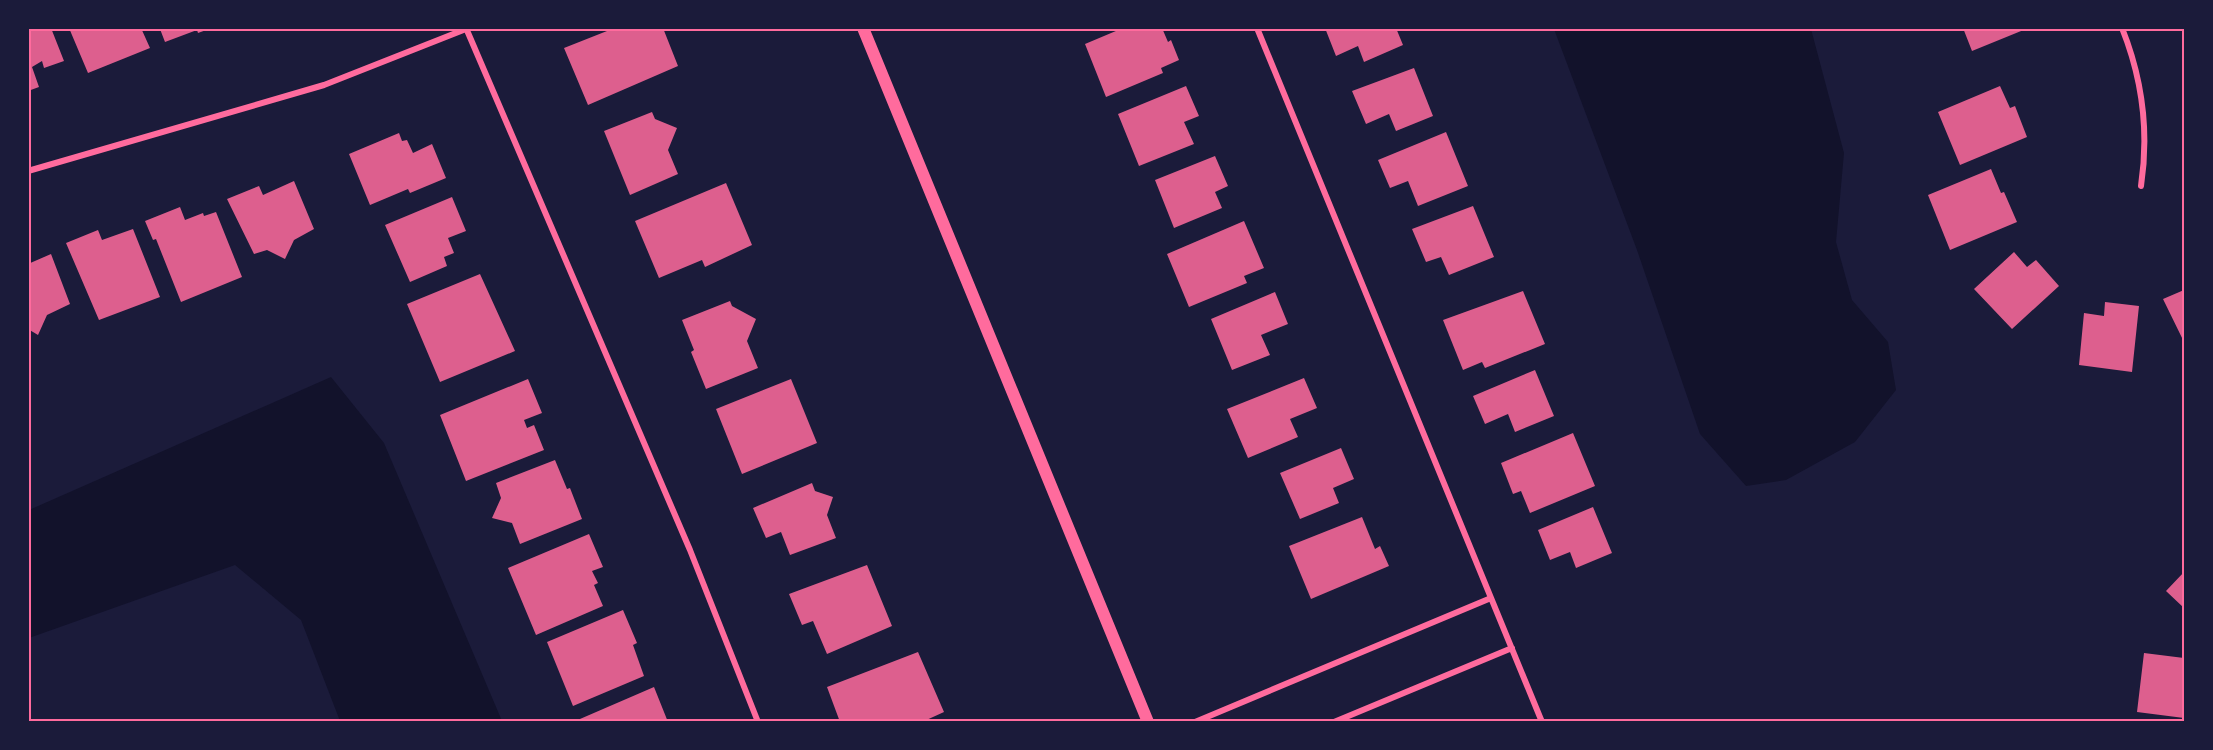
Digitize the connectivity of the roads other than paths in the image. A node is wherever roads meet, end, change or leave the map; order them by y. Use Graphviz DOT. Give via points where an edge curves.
graph roads {
  1 [pos="863,28"];
  2 [pos="1257,28"];
  3 [pos="2122,28"];
  4 [pos="466,29"];
  5 [pos="28,171"];
  6 [pos="2141,186"];
  7 [pos="1491,598"];
  8 [pos="1512,648"];
  9 [pos="759,722"];
  10 [pos="1148,722"];
  11 [pos="1195,722"];
  12 [pos="1334,722"];
  13 [pos="1542,722"];
  1 -- 10 [label="main road"];
  2 -- 7 [label="street"];
  3 -- 6 [label="street" via="2142,101"];
  4 -- 5 [label="street" via="324,85"];
  4 -- 9 [label="street" via="690,549"];
  7 -- 8 [label="street"];
  7 -- 11 [label="street"];
  8 -- 12 [label="street"];
  8 -- 13 [label="street"];
}
